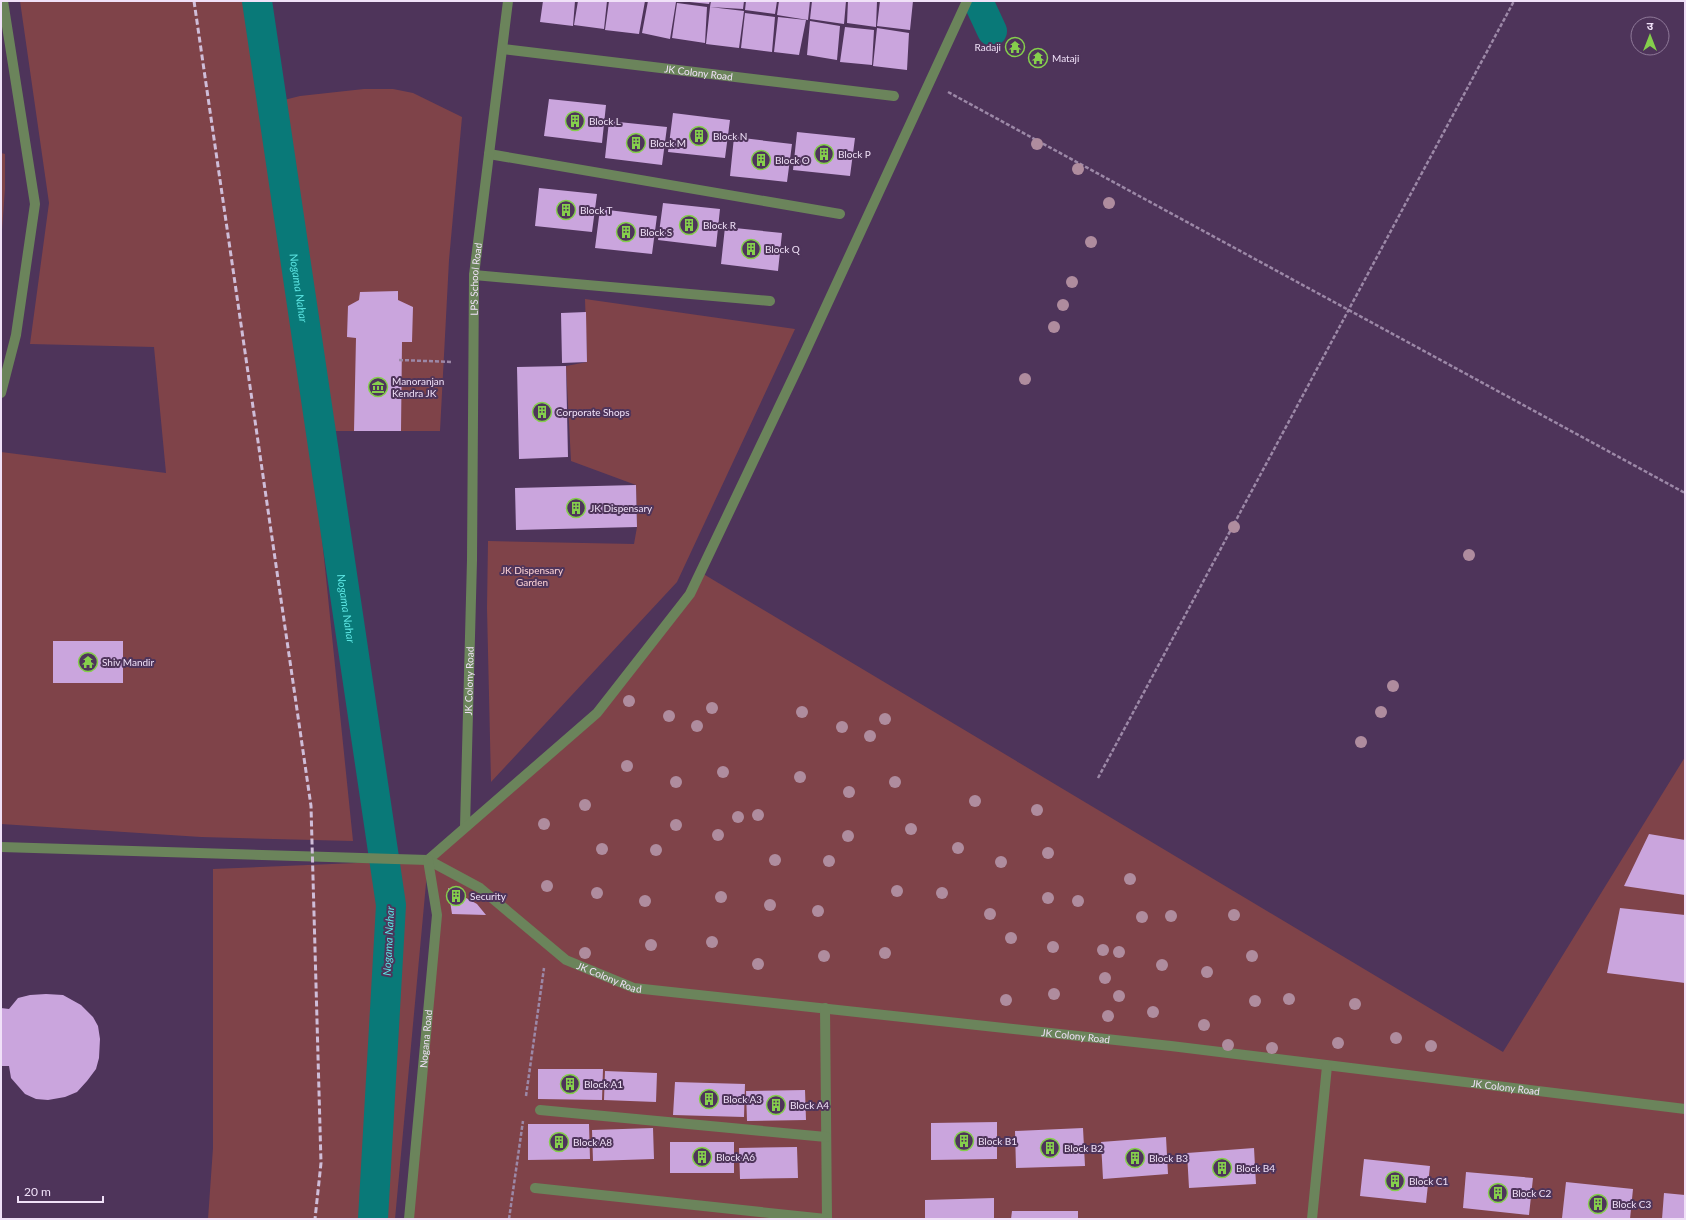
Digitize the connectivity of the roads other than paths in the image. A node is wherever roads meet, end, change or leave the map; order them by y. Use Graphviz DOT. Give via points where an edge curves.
graph roads {
  1 [pos="3,1"];
  2 [pos="508,1"];
  3 [pos="967,1"];
  4 [pos="503,48"];
  5 [pos="894,96"];
  6 [pos="490,154"];
  7 [pos="840,214"];
  8 [pos="474,275"];
  9 [pos="770,301"];
  10 [pos="1,393"];
  11 [pos="472,560"];
  12 [pos="465,827"];
  13 [pos="1,847"];
  14 [pos="428,860"];
  15 [pos="825,1008"];
  16 [pos="1327,1066"];
  17 [pos="1685,1109"];
  18 [pos="540,1110"];
  19 [pos="826,1137"];
  20 [pos="535,1188"];
  21 [pos="409,1219"];
  22 [pos="827,1219"];
  23 [pos="1312,1219"];
  1 -- 10 [label="street" via="35,204 16,335"];
  2 -- 4 [label="street, LPS School Road"];
  3 -- 12 [label="street" via="690,594 598,713"];
  4 -- 5 [label="street, JK Colony Road"];
  4 -- 6 [label="street, LPS School Road"];
  6 -- 7 [label="street"];
  6 -- 8 [label="street, LPS School Road"];
  8 -- 9 [label="street"];
  8 -- 11 [label="street, LPS School Road"];
  11 -- 12 [label="street, JK Colony Road"];
  12 -- 14 [label="street"];
  13 -- 14 [label="street"];
  14 -- 15 [label="street, JK Colony Road" via="480,888 566,960 634,988"];
  14 -- 21 [label="street, Nogana Road" via="437,915"];
  15 -- 16 [label="street, JK Colony Road" via="1172,1046"];
  15 -- 19 [label="street"];
  16 -- 17 [label="street, JK Colony Road"];
  16 -- 23 [label="street"];
  18 -- 19 [label="street"];
  19 -- 22 [label="street"];
  20 -- 22 [label="street"];
}
